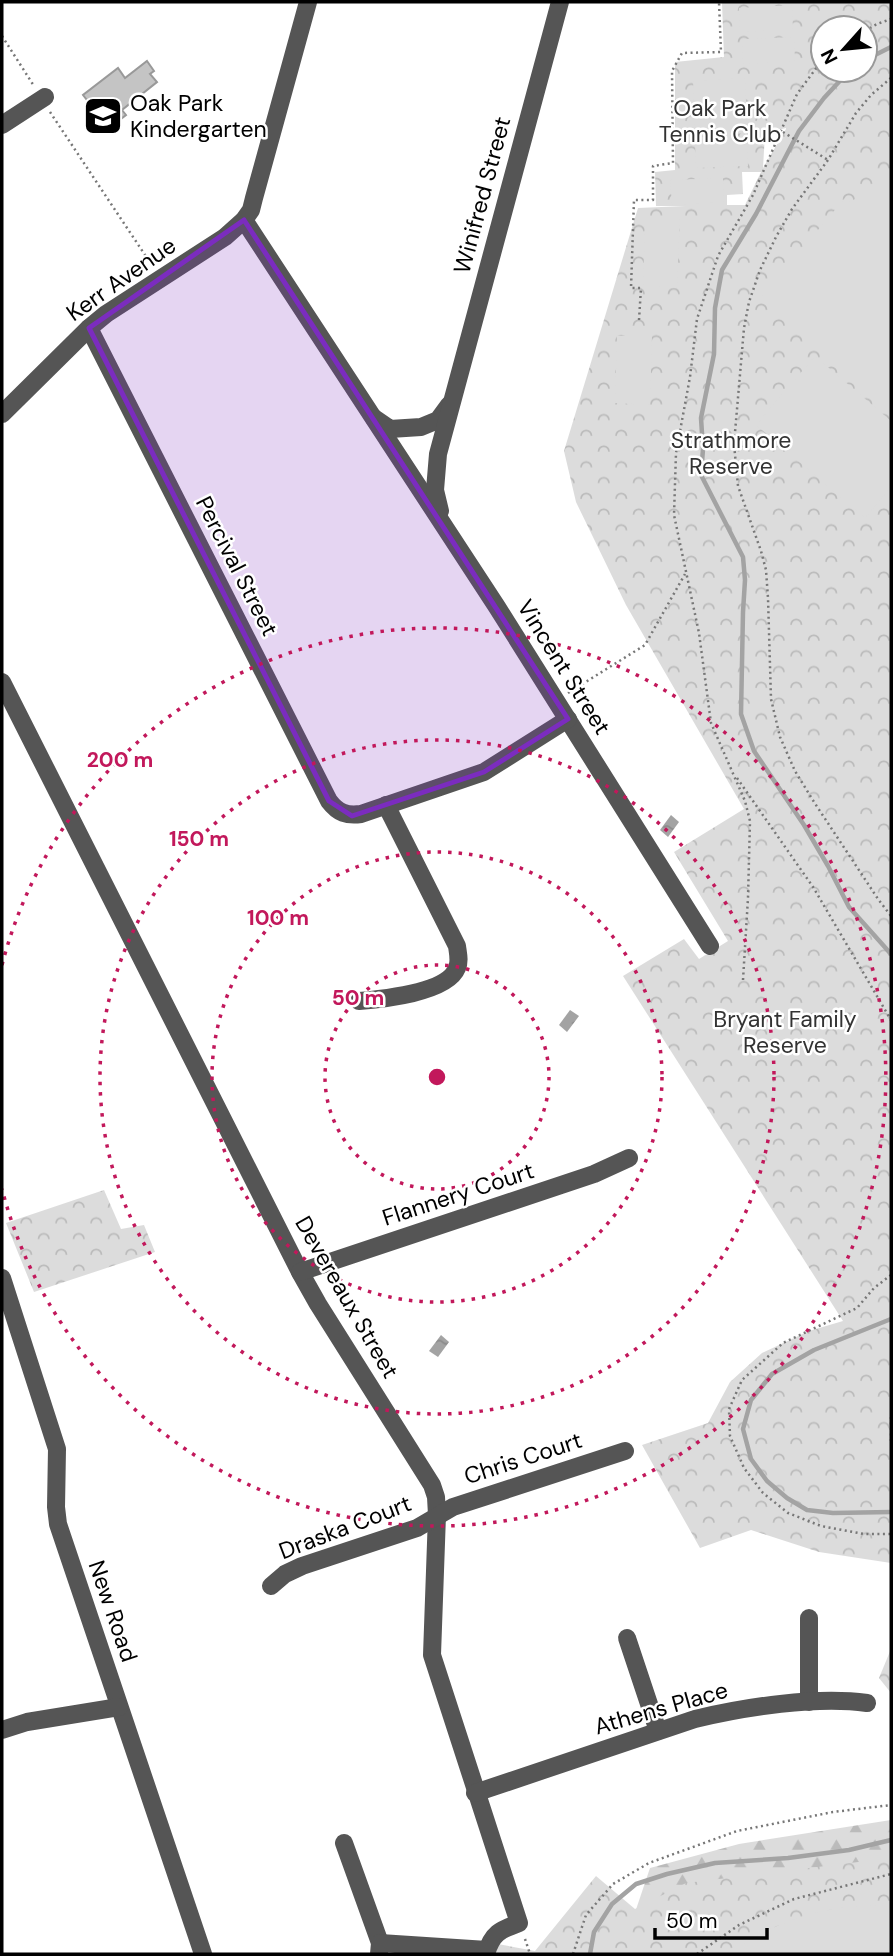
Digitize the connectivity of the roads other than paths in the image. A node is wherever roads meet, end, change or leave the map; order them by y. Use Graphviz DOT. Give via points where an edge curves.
graph roads {
  1 [pos="308,2"];
  2 [pos="560,2"];
  3 [pos="43,98"];
  4 [pos="2,125"];
  5 [pos="244,220"];
  6 [pos="89,328"];
  7 [pos="452,402"];
  8 [pos="2,414"];
  9 [pos="373,417"];
  10 [pos="451,537"];
  11 [pos="2,682"];
  12 [pos="568,719"];
  13 [pos="386,805"];
  14 [pos="710,946"];
  15 [pos="359,1001"];
  16 [pos="629,1158"];
  17 [pos="300,1272"];
  18 [pos="2,1278"];
  19 [pos="625,1451"];
  20 [pos="437,1515"];
  21 [pos="271,1586"];
  22 [pos="809,1618"];
  23 [pos="627,1637"];
  24 [pos="809,1702"];
  25 [pos="867,1703"];
  26 [pos="120,1707"];
  27 [pos="2,1730"];
  28 [pos="658,1731"];
  29 [pos="475,1793"];
  30 [pos="344,1843"];
  31 [pos="380,1948"];
  32 [pos="486,1952"];
  33 [pos="203,1954"];
  1 -- 5 [label="street" via="251,210"];
  2 -- 7 [label="street, Winifred Street"];
  3 -- 4 [label="street"];
  5 -- 6 [label="street, Kerr Avenue"];
  5 -- 9 [label="street, Vincent Street"];
  6 -- 8 [label="street, Kerr Avenue"];
  6 -- 13 [label="street, Percival Street" via="329,802 352,816"];
  7 -- 9 [label="street" via="438,420 421,427 390,429"];
  7 -- 10 [label="street, Winifred Street" via="438,454 435,490"];
  9 -- 10 [label="street, Vincent Street"];
  10 -- 12 [label="street, Vincent Street"];
  11 -- 17 [label="street, Devereaux Street"];
  12 -- 13 [label="street" via="484,772"];
  12 -- 14 [label="street, Vincent Street"];
  13 -- 15 [label="street" via="459,957 453,974 428,988 394,998"];
  16 -- 17 [label="street, Flannery Court" via="594,1174"];
  17 -- 20 [label="street, Devereaux Street" via="425,1472 436,1497"];
  18 -- 26 [label="street, New Road" via="57,1449 58,1524"];
  19 -- 20 [label="street, Chris Court"];
  20 -- 21 [label="street, Draska Court" via="417,1528 302,1566"];
  20 -- 29 [label="street, Devereaux Street" via="432,1656"];
  22 -- 24 [label="street"];
  23 -- 28 [label="street"];
  24 -- 25 [label="street, Athens Place"];
  24 -- 28 [label="street, Athens Place" via="724,1712"];
  26 -- 27 [label="street"];
  26 -- 33 [label="street, New Road"];
  28 -- 29 [label="street, Athens Place"];
  29 -- 32 [label="street, Devereaux Street" via="519,1923 496,1934"];
  30 -- 31 [label="street"];
  31 -- 32 [label="street"];
}
